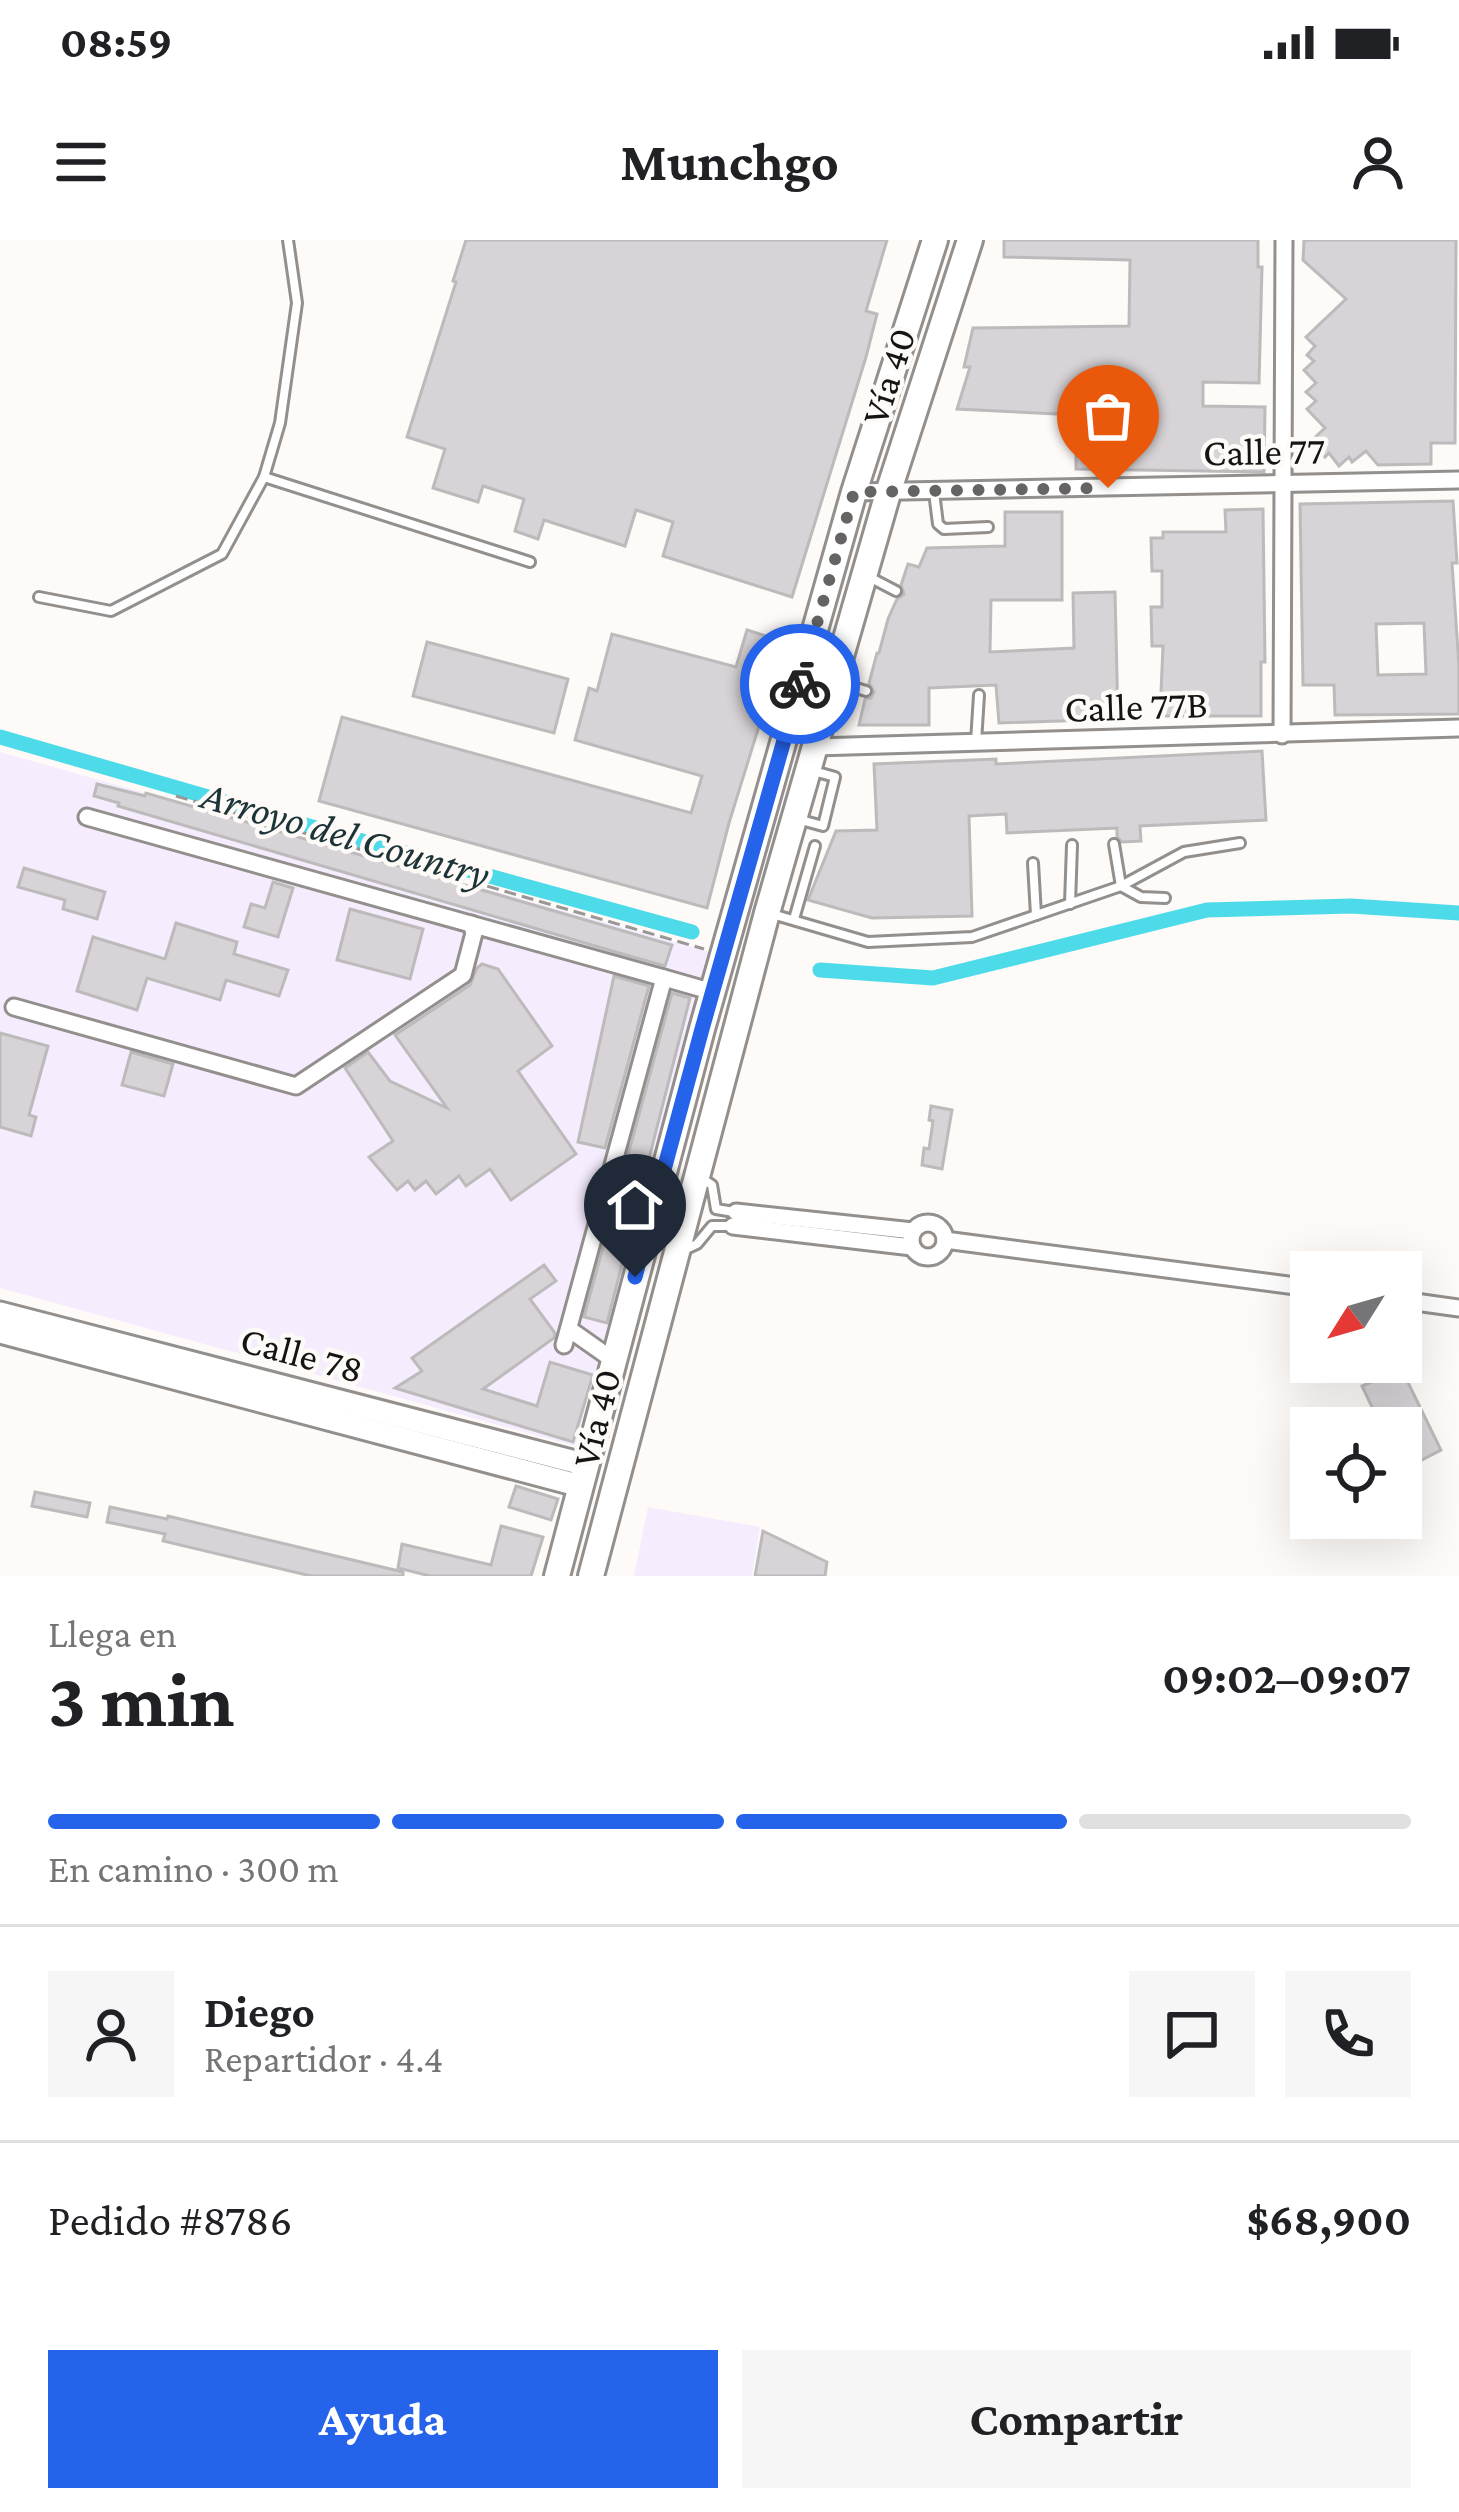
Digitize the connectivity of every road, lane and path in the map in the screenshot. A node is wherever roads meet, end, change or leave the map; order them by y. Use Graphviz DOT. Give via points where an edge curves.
graph roads {
  1 [pos="288,240"];
  2 [pos="935,240"];
  3 [pos="970,240"];
  4 [pos="1284,240"];
  5 [pos="264,477"];
  6 [pos="1459,480"];
  7 [pos="1282,484"];
  8 [pos="854,492"];
  9 [pos="934,492"];
  10 [pos="888,493"];
  11 [pos="988,527"];
  12 [pos="530,562"];
  13 [pos="864,575"];
  14 [pos="896,591"];
  15 [pos="39,597"];
  16 [pos="815,631"];
  17 [pos="845,640"];
  18 [pos="836,682"];
  19 [pos="866,691"];
  20 [pos="979,695"];
  21 [pos="1459,728"];
  22 [pos="1282,735"];
  23 [pos="976,743"];
  24 [pos="812,759"];
  25 [pos="176,796"];
  26 [pos="87,817"];
  27 [pos="1240,843"];
  28 [pos="1114,844"];
  29 [pos="815,845"];
  30 [pos="1072,845"];
  31 [pos="1034,863"];
  32 [pos="1121,886"];
  33 [pos="1165,898"];
  34 [pos="1070,904"];
  35 [pos="767,913"];
  36 [pos="1036,915"];
  37 [pos="794,920"];
  38 [pos="471,924"];
  39 [pos="715,952"];
  40 [pos="664,978"];
  41 [pos="706,990"];
  42 [pos="14,1007"];
  43 [pos="702,1029"];
  44 [pos="734,1038"];
  45 [pos="697,1175"];
  46 [pos="716,1209"];
  47 [pos="734,1219"];
  48 [pos="712,1226"];
  49 [pos="913,1239"];
  50 [pos="945,1240"];
  51 [pos="675,1253"];
  52 [pos="1290,1285"];
  53 [pos="1422,1303"];
  54 [pos="1459,1308"];
  55 [pos="0,1313"];
  56 [pos="0,1332"];
  57 [pos="607,1356"];
  58 [pos="644,1370"];
  59 [pos="584,1476"];
  60 [pos="557,1576"];
  61 [pos="591,1576"];
  1 -- 5 [label="lane" via="297,303"];
  2 -- 8 [label="highway, Vía 40"];
  3 -- 10 [label="highway, Vía 40"];
  4 -- 7 [label="street"];
  5 -- 12 [label="lane"];
  5 -- 15 [label="lane" via="222,554 110,611"];
  6 -- 7 [label="street, Calle 77"];
  7 -- 9 [label="street, Calle 77"];
  7 -- 22 [label="street"];
  8 -- 10 [label="street, Calle 77"];
  8 -- 16 [label="highway, Vía 40"];
  9 -- 10 [label="street, Calle 77"];
  9 -- 11 [label="lane" via="944,529"];
  10 -- 13 [label="highway, Vía 40"];
  13 -- 14 [label="lane"];
  13 -- 17 [label="highway, Vía 40"];
  16 -- 17 [label="highway"];
  16 -- 41 [label="highway, Vía 40"];
  17 -- 18 [label="highway, Vía 40"];
  18 -- 19 [label="lane"];
  18 -- 24 [label="highway, Vía 40"];
  20 -- 23 [label="lane"];
  21 -- 22 [label="street, Calle 77B"];
  22 -- 23 [label="street, Calle 77B"];
  23 -- 24 [label="street, Calle 77B"];
  24 -- 35 [label="highway, Vía 40"];
  25 -- 39 [label="path"];
  26 -- 38 [label="street"];
  27 -- 32 [label="lane" via="1184,851"];
  28 -- 32 [label="lane"];
  29 -- 37 [label="lane"];
  30 -- 34 [label="lane"];
  31 -- 36 [label="lane"];
  32 -- 33 [label="lane"];
  32 -- 34 [label="lane"];
  34 -- 36 [label="lane"];
  35 -- 37 [label="lane"];
  35 -- 44 [label="highway, Vía 40"];
  36 -- 37 [label="lane" via="972,937 868,942"];
  38 -- 40 [label="street"];
  38 -- 42 [label="street" via="463,975 296,1086"];
  40 -- 41 [label="street"];
  40 -- 57 [label="street" via="566,1337"];
  41 -- 43 [label="highway, Vía 40"];
  43 -- 44 [label="highway"];
  43 -- 57 [label="highway, Vía 40"];
  44 -- 45 [label="highway, Vía 40"];
  45 -- 46 [label="lane" via="712,1186"];
  45 -- 51 [label="highway, Vía 40"];
  46 -- 47 [label="lane"];
  46 -- 48 [label="lane"];
  47 -- 48 [label="lane"];
  47 -- 49 [label="street"];
  48 -- 51 [label="lane"];
  49 -- 50 [label="street" via="922,1224 932,1224"];
  49 -- 50 [label="street" via="929,1258"];
  50 -- 52 [label="street"];
  51 -- 58 [label="highway, Vía 40"];
  53 -- 54 [label="street"];
  55 -- 59 [label="main road, Calle 78"];
  56 -- 59 [label="main road, Calle 78"];
  57 -- 58 [label="highway"];
  57 -- 59 [label="highway, Vía 40"];
  58 -- 61 [label="highway, Vía 40"];
  59 -- 60 [label="highway, Vía 40"];
}
